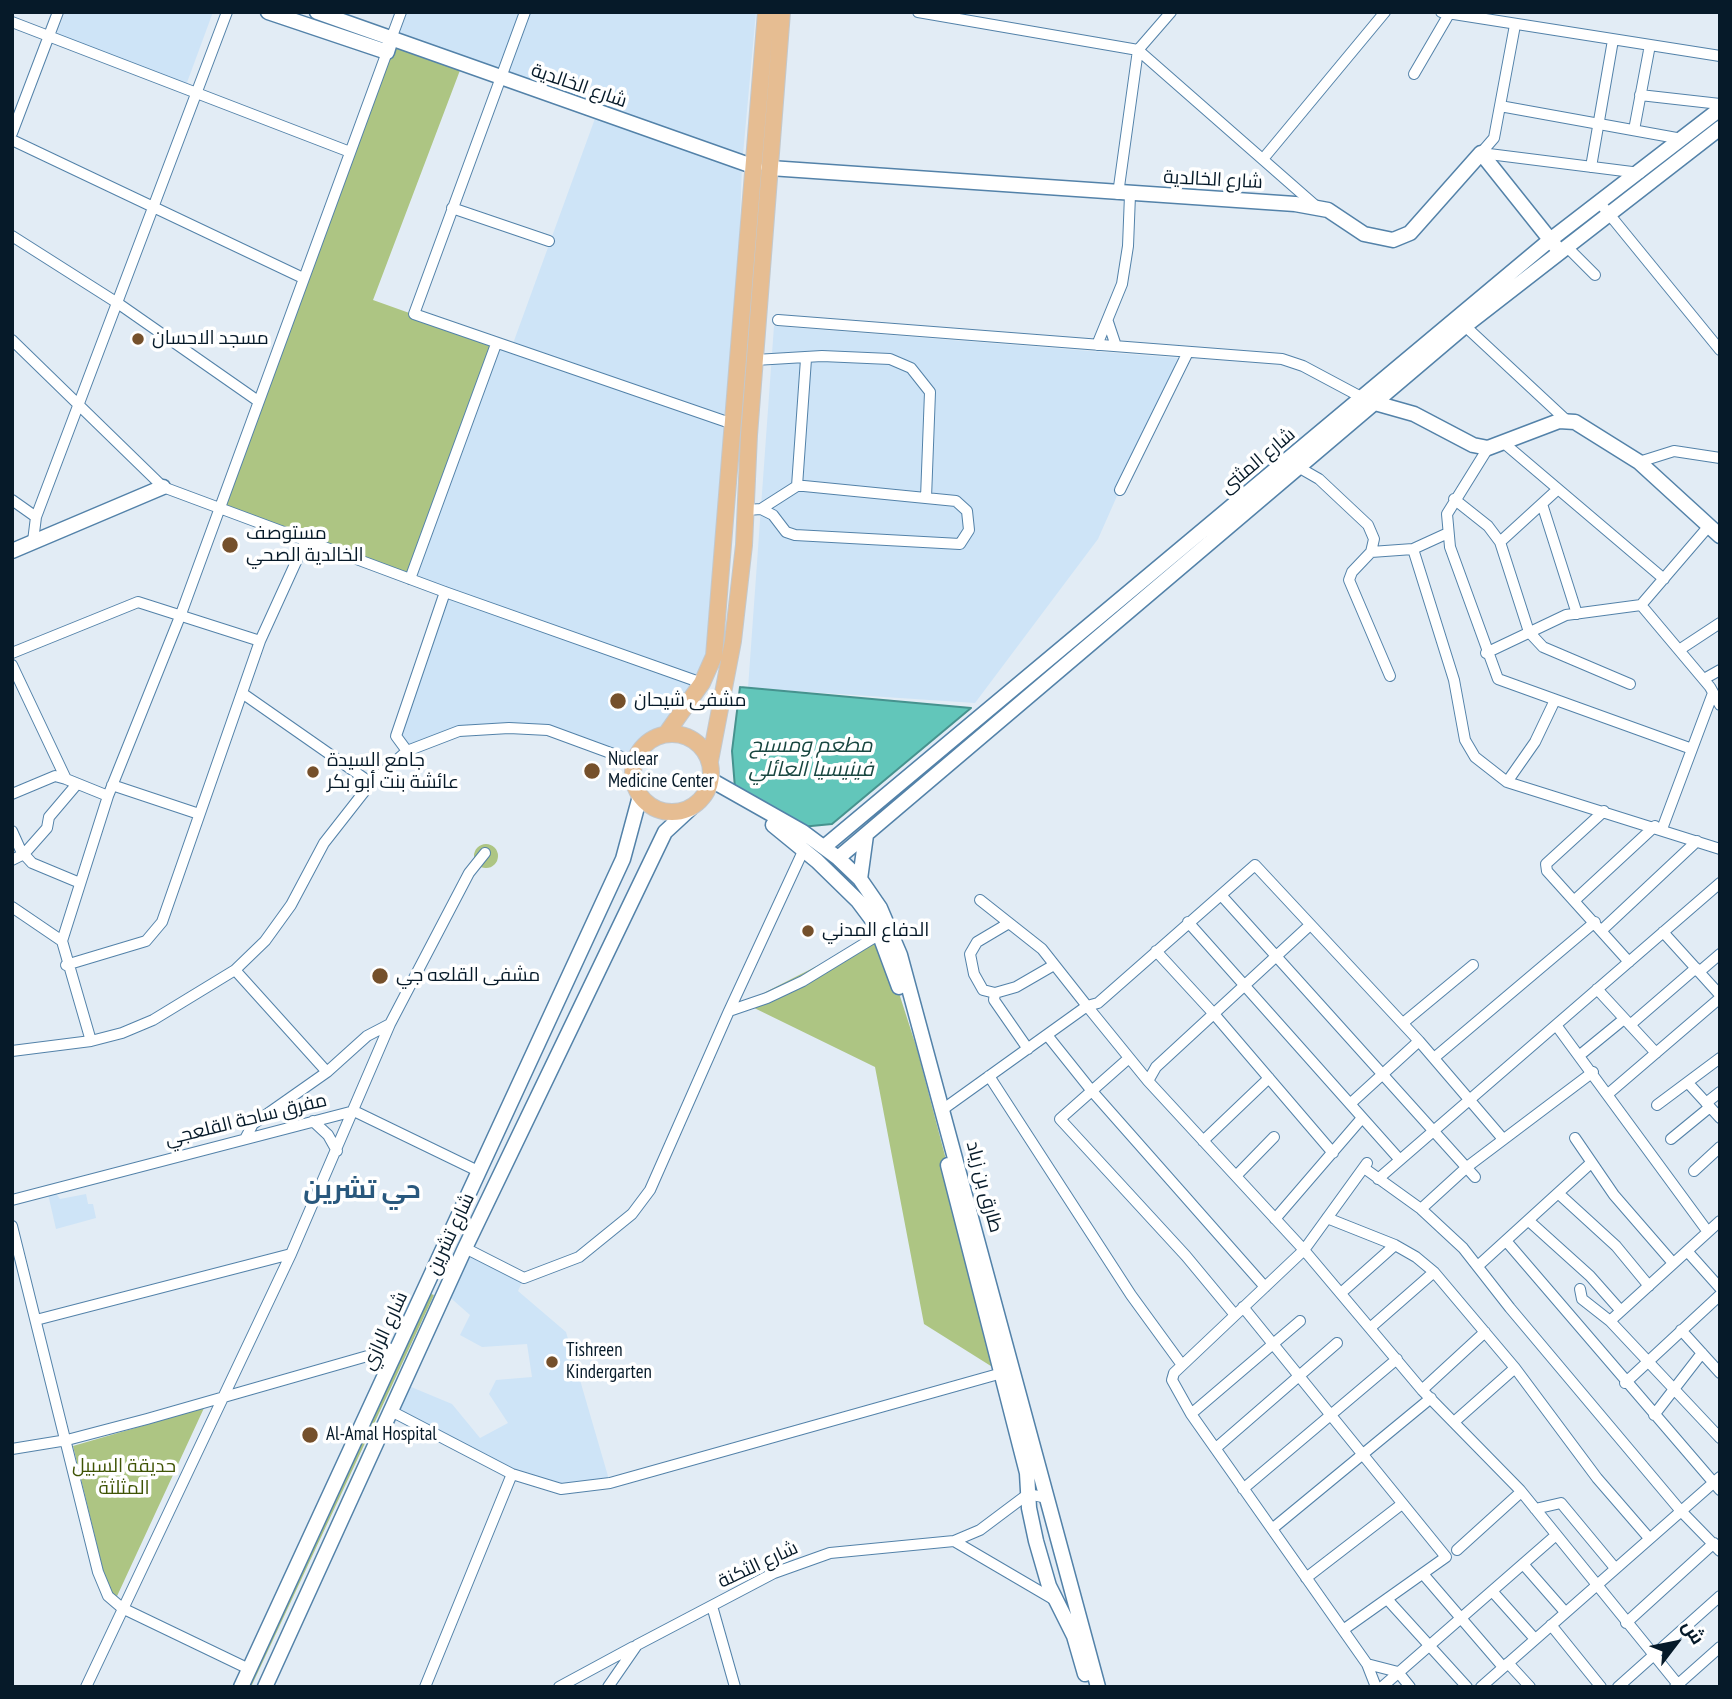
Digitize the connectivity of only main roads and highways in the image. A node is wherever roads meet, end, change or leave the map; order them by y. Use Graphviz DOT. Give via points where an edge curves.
graph roads {
  1 [pos="268,12"];
  2 [pos="317,12"];
  3 [pos="765,12"];
  4 [pos="782,12"];
  5 [pos="389,46"];
  6 [pos="1720,109"];
  7 [pos="1720,128"];
  8 [pos="762,168"];
  9 [pos="1550,240"];
  10 [pos="1564,251"];
  11 [pos="1368,401"];
  12 [pos="163,487"];
  13 [pos="1714,531"];
  14 [pos="12,551"];
  15 [pos="666,734"];
  16 [pos="710,761"];
  17 [pos="710,783"];
  18 [pos="640,796"];
  19 [pos="691,808"];
  20 [pos="846,828"];
  21 [pos="866,835"];
  22 [pos="819,847"];
  23 [pos="823,866"];
  24 [pos="860,879"];
  25 [pos="241,1687"];
  26 [pos="265,1687"];
  27 [pos="1088,1687"];
  28 [pos="1098,1687"];
  1 -- 5 [label="main road"];
  2 -- 5 [label="main road"];
  3 -- 8 [label="main road"];
  4 -- 8 [label="main road"];
  5 -- 8 [label="main road, شارع الخالدية"];
  6 -- 9 [label="main road, شارع المثنى"];
  7 -- 10 [label="main road, شارع المثنى"];
  8 -- 9 [label="main road, شارع الخالدية" via="1295,204 1328,210 1364,234 1393,240 1409,233 1480,153"];
  8 -- 15 [label="main road" via="733,424 714,656 702,683"];
  8 -- 16 [label="main road" via="754,510"];
  9 -- 10 [label="main road"];
  9 -- 11 [label="main road, شارع المثنى"];
  10 -- 11 [label="main road, شارع المثنى"];
  11 -- 13 [label="main road" via="1414,414 1473,445 1488,448 1566,420 1575,422 1639,462"];
  11 -- 20 [label="main road, شارع المثنى"];
  11 -- 21 [label="main road, شارع المثنى" via="1298,467"];
  12 -- 14 [label="main road"];
  15 -- 16 [label="main road" via="698,743"];
  15 -- 18 [label="main road" via="644,746 635,762 633,775"];
  16 -- 17 [label="main road"];
  17 -- 19 [label="main road" via="705,796"];
  17 -- 22 [label="main road" via="783,830"];
  18 -- 19 [label="main road" via="662,811"];
  18 -- 25 [label="main road, شارع الرازي" via="623,859"];
  19 -- 26 [label="main road, شارع تشرين" via="664,832 466,1248"];
  20 -- 22 [label="main road, شارع المثنى"];
  20 -- 22 [label="main road" via="831,832"];
  21 -- 22 [label="main road, شارع المثنى"];
  21 -- 24 [label="main road"];
  22 -- 23 [label="main road"];
  22 -- 23 [label="main road" via="835,862"];
  22 -- 24 [label="main road, طارق بن زياد"];
  23 -- 27 [label="main road" via="859,901 880,934 917,1049 1002,1373 1027,1473 1044,1587 1060,1604"];
  24 -- 28 [label="main road, طارق بن زياد" via="880,908 900,956"];
}
